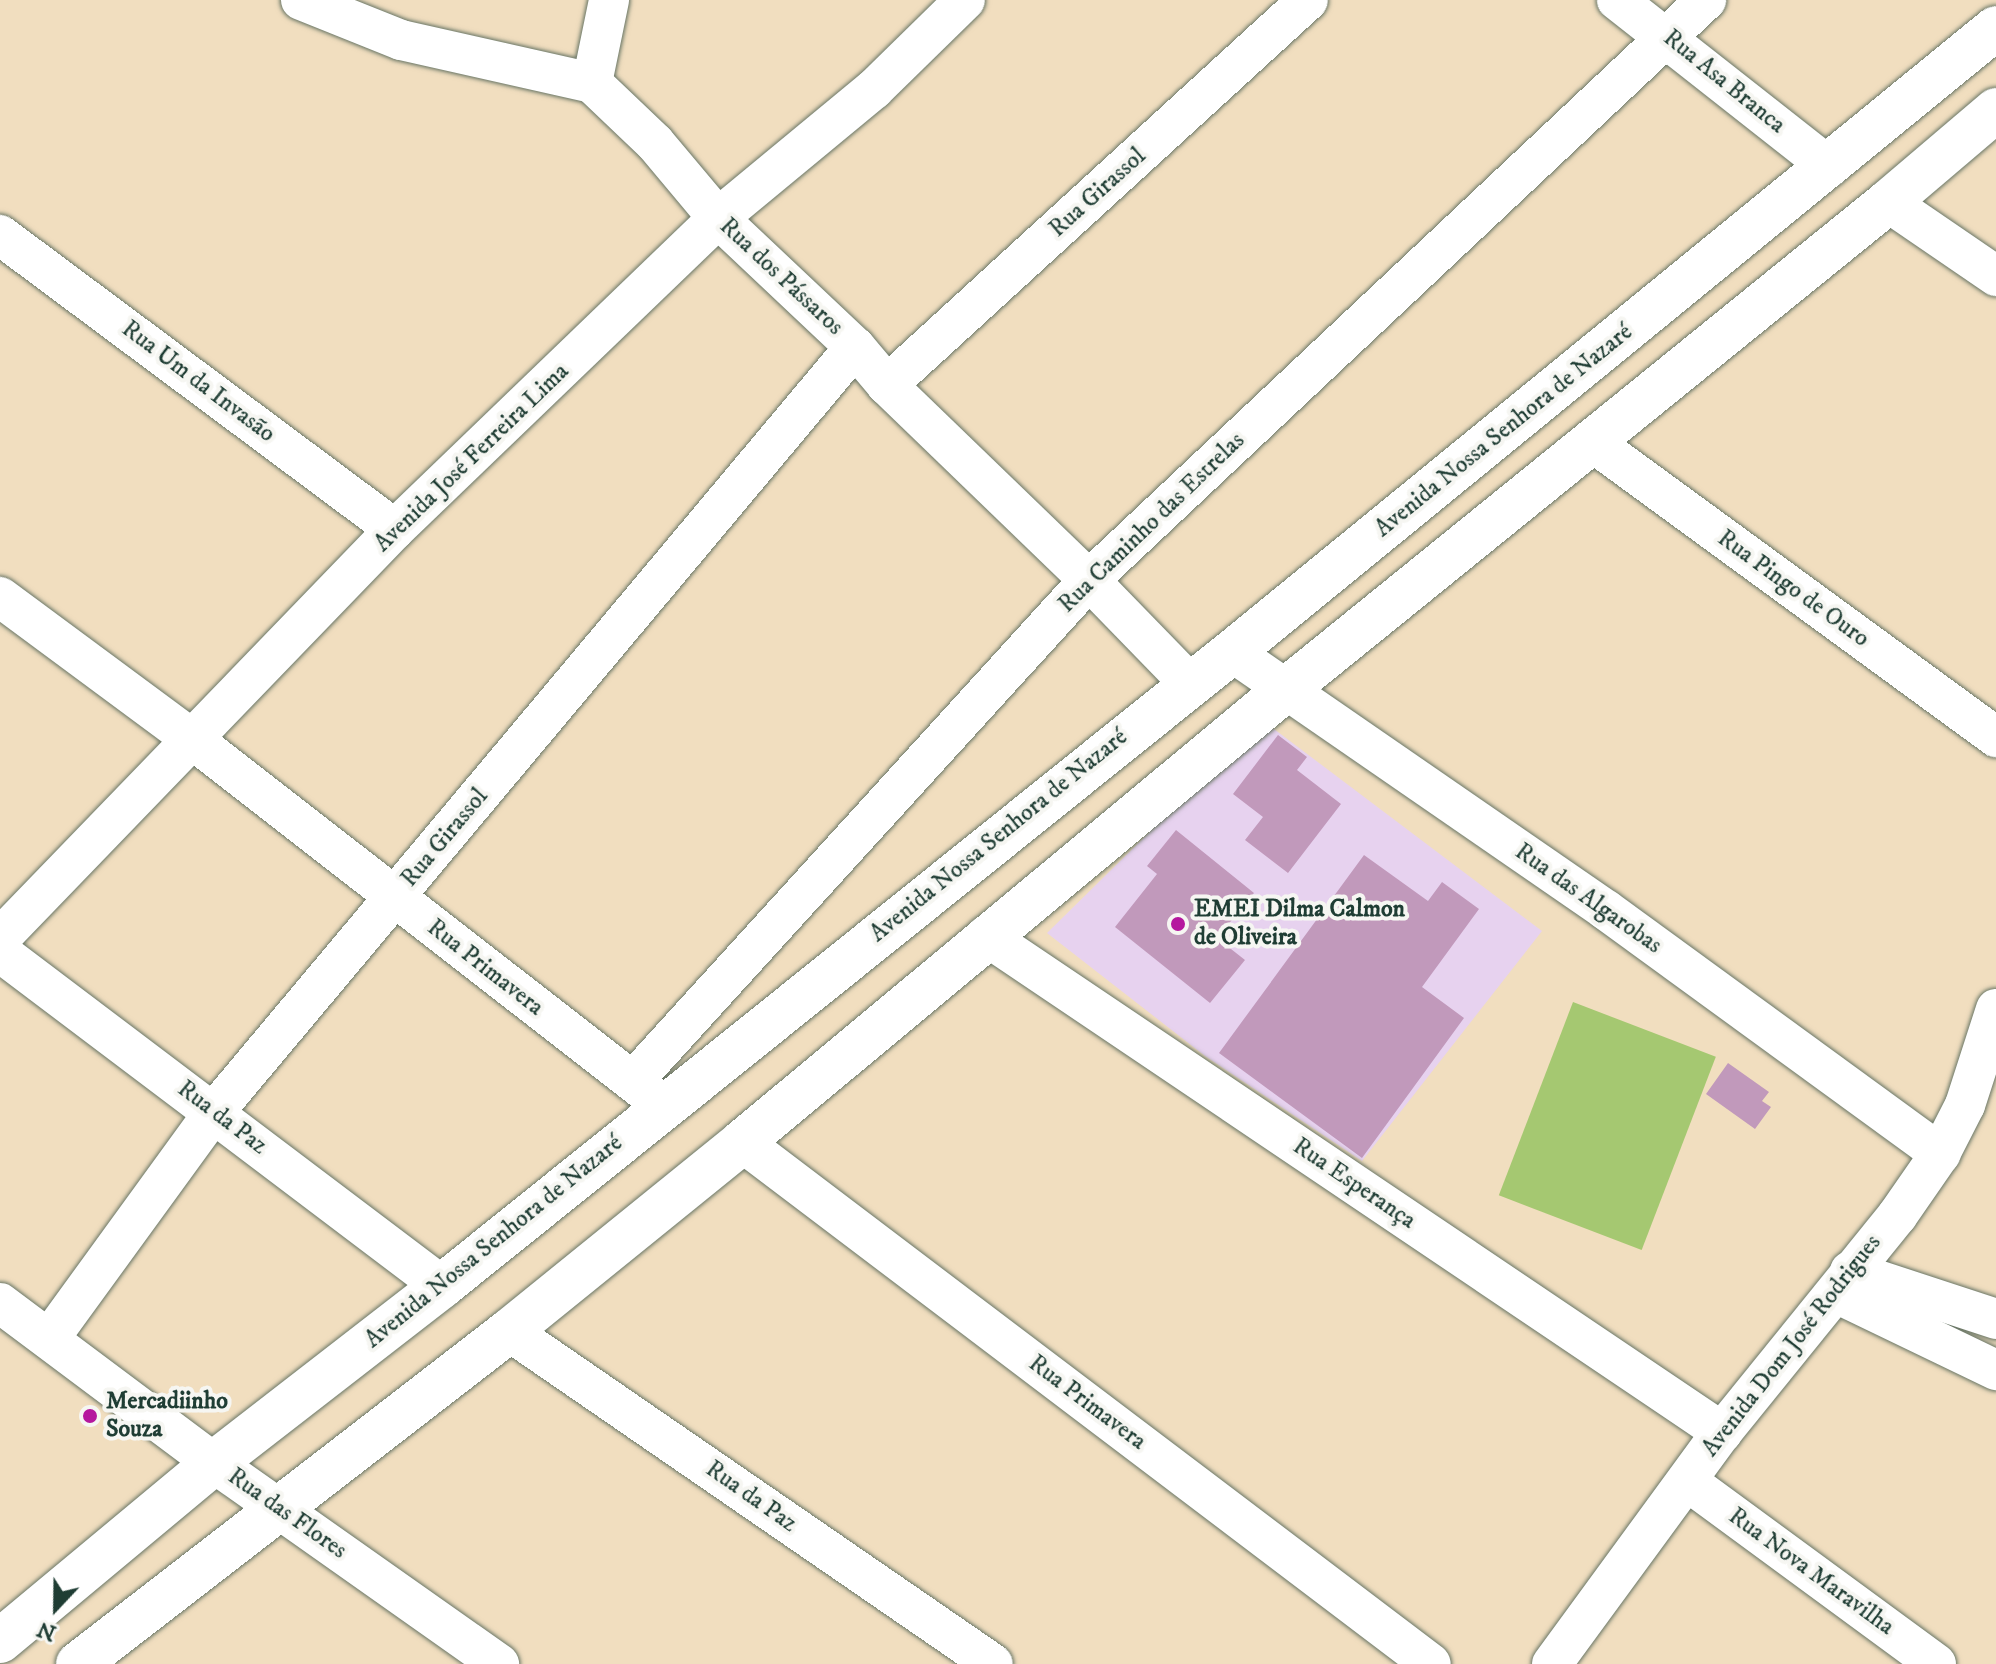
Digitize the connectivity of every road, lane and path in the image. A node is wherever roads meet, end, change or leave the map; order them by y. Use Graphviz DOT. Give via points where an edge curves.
graph roads {
  1 [pos="301,0"];
  2 [pos="609,0"];
  3 [pos="965,0"];
  4 [pos="1308,0"];
  5 [pos="1617,0"];
  6 [pos="1706,0"];
  7 [pos="365,14"];
  8 [pos="1996,28"];
  9 [pos="1665,35"];
  10 [pos="592,83"];
  11 [pos="1996,110"];
  12 [pos="1829,167"];
  13 [pos="1888,202"];
  14 [pos="718,218"];
  15 [pos="0,235"];
  16 [pos="1996,276"];
  17 [pos="855,347"];
  18 [pos="887,385"];
  19 [pos="1591,441"];
  20 [pos="395,529"];
  21 [pos="1089,580"];
  22 [pos="0,597"];
  23 [pos="1232,652"];
  24 [pos="1189,683"];
  25 [pos="1284,691"];
  26 [pos="1996,737"];
  27 [pos="192,739"];
  28 [pos="395,898"];
  29 [pos="986,936"];
  30 [pos="0,938"];
  31 [pos="0,952"];
  32 [pos="1994,1027"];
  33 [pos="648,1094"];
  34 [pos="214,1112"];
  35 [pos="742,1142"];
  36 [pos="1940,1154"];
  37 [pos="1843,1282"];
  38 [pos="442,1286"];
  39 [pos="0,1303"];
  40 [pos="1996,1319"];
  41 [pos="509,1331"];
  42 [pos="49,1339"];
  43 [pos="1996,1370"];
  44 [pos="1722,1432"];
  45 [pos="214,1463"];
  46 [pos="1687,1481"];
  47 [pos="280,1509"];
  48 [pos="1,1640"];
  49 [pos="78,1664"];
  50 [pos="499,1664"];
  51 [pos="993,1664"];
  52 [pos="1431,1664"];
  53 [pos="1552,1664"];
  54 [pos="1936,1664"];
  1 -- 7 [label="street"];
  2 -- 10 [label="street"];
  3 -- 14 [label="street, Avenida José Ferreira Lima" via="874,89"];
  4 -- 18 [label="street, Rua Girassol"];
  5 -- 9 [label="street, Rua Asa Branca"];
  6 -- 9 [label="street, Rua Caminho das Estrelas"];
  7 -- 10 [label="street" via="401,40"];
  8 -- 12 [label="street, Avenida Nossa Senhora de Nazaré"];
  9 -- 12 [label="street, Rua Asa Branca"];
  9 -- 21 [label="street, Rua Caminho das Estrelas"];
  10 -- 14 [label="street, Rua dos Pássaros" via="655,143"];
  11 -- 13 [label="street"];
  12 -- 23 [label="street, Avenida Nossa Senhora de Nazaré"];
  13 -- 16 [label="street"];
  13 -- 19 [label="street"];
  14 -- 17 [label="street, Rua dos Pássaros"];
  14 -- 20 [label="street, Avenida José Ferreira Lima"];
  15 -- 20 [label="street, Rua Um da Invasão"];
  17 -- 18 [label="street, Rua dos Pássaros"];
  17 -- 28 [label="street, Rua Girassol"];
  18 -- 21 [label="street, Rua dos Pássaros"];
  19 -- 25 [label="street"];
  19 -- 26 [label="street, Rua Pingo de Ouro"];
  20 -- 27 [label="street, Avenida José Ferreira Lima"];
  21 -- 24 [label="street, Rua dos Pássaros"];
  21 -- 33 [label="street, Rua Caminho das Estrelas"];
  22 -- 27 [label="street, Rua Primavera"];
  23 -- 24 [label="street, Avenida Nossa Senhora de Nazaré"];
  23 -- 25 [label="street, Rua das Algarobas"];
  24 -- 33 [label="street, Avenida Nossa Senhora de Nazaré"];
  25 -- 29 [label="street"];
  25 -- 36 [label="street, Rua das Algarobas" via="1606,910"];
  27 -- 28 [label="street, Rua Primavera"];
  27 -- 30 [label="street, Avenida José Ferreira Lima"];
  28 -- 33 [label="street, Rua Primavera"];
  28 -- 34 [label="street, Rua Girassol"];
  29 -- 35 [label="street"];
  29 -- 44 [label="street, Rua Esperança"];
  31 -- 34 [label="street, Rua da Paz"];
  32 -- 36 [label="street, Avenida Dom José Rodrigues"];
  33 -- 38 [label="street, Avenida Nossa Senhora de Nazaré"];
  34 -- 38 [label="street, Rua da Paz"];
  34 -- 42 [label="street, Rua Girassol"];
  35 -- 41 [label="street"];
  35 -- 52 [label="street, Rua Primavera"];
  36 -- 37 [label="street, Avenida Dom José Rodrigues"];
  37 -- 40 [label="street"];
  37 -- 43 [label="street"];
  37 -- 44 [label="street, Avenida Dom José Rodrigues"];
  38 -- 45 [label="street, Avenida Nossa Senhora de Nazaré"];
  39 -- 42 [label="street, Rua das Flores"];
  41 -- 47 [label="street"];
  41 -- 51 [label="street, Rua da Paz"];
  42 -- 45 [label="street, Rua das Flores"];
  44 -- 46 [label="street, Avenida Dom José Rodrigues"];
  45 -- 47 [label="street, Rua das Flores"];
  45 -- 48 [label="street, Avenida Nossa Senhora de Nazaré"];
  46 -- 53 [label="street, Avenida Dom José Rodrigues"];
  46 -- 54 [label="street, Rua Nova Maravilha"];
  47 -- 49 [label="street"];
  47 -- 50 [label="street, Rua das Flores"];
}
